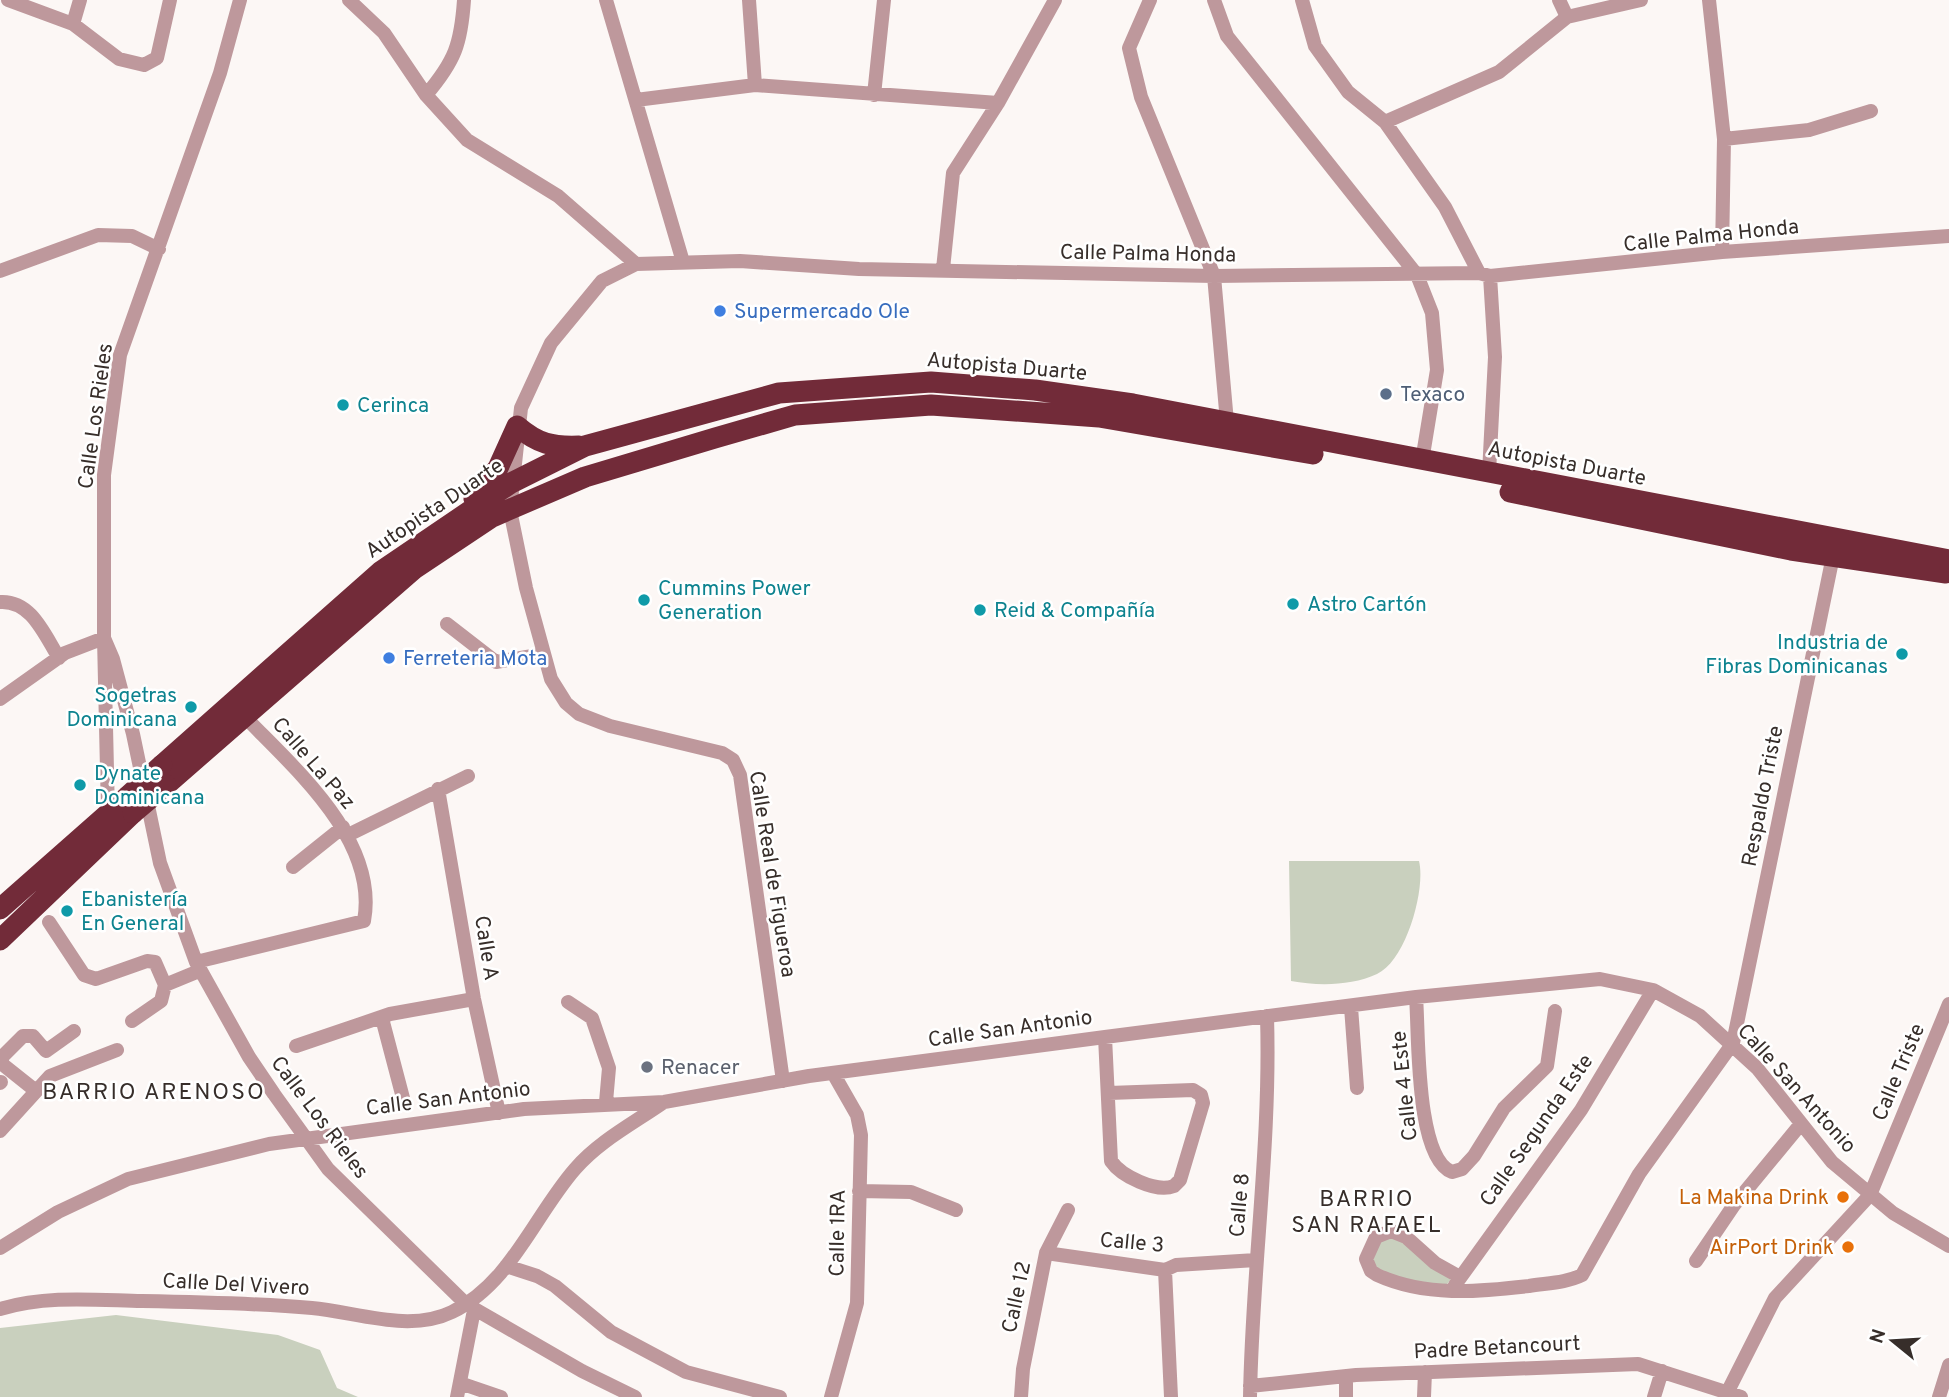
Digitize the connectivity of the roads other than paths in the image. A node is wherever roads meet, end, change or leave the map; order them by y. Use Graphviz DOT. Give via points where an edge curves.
graph roads {
  1 [pos="8,0"];
  2 [pos="80,0"];
  3 [pos="170,0"];
  4 [pos="240,0"];
  5 [pos="348,0"];
  6 [pos="464,0"];
  7 [pos="606,0"];
  8 [pos="749,0"];
  9 [pos="884,0"];
  10 [pos="1055,0"];
  11 [pos="1150,0"];
  12 [pos="1214,0"];
  13 [pos="1302,0"];
  14 [pos="1559,0"];
  15 [pos="1641,0"];
  16 [pos="1709,0"];
  17 [pos="1567,18"];
  18 [pos="73,24"];
  19 [pos="755,85"];
  20 [pos="426,95"];
  21 [pos="874,96"];
  22 [pos="636,100"];
  23 [pos="998,103"];
  24 [pos="1871,111"];
  25 [pos="1385,122"];
  26 [pos="1724,139"];
  27 [pos="1949,236"];
  28 [pos="159,249"];
  29 [pos="1722,252"];
  30 [pos="683,262"];
  31 [pos="636,264"];
  32 [pos="943,269"];
  33 [pos="0,271"];
  34 [pos="1417,275"];
  35 [pos="1485,275"];
  36 [pos="1214,276"];
  37 [pos="1227,422"];
  38 [pos="517,426"];
  39 [pos="585,446"];
  40 [pos="1422,461"];
  41 [pos="1489,473"];
  42 [pos="512,483"];
  43 [pos="510,510"];
  44 [pos="460,516"];
  45 [pos="1833,556"];
  46 [pos="1949,560"];
  47 [pos="1949,574"];
  48 [pos="0,602"];
  49 [pos="447,624"];
  50 [pos="104,638"];
  51 [pos="544,654"];
  52 [pos="58,657"];
  53 [pos="0,699"];
  54 [pos="244,716"];
  55 [pos="164,775"];
  56 [pos="468,776"];
  57 [pos="438,789"];
  58 [pos="137,810"];
  59 [pos="108,814"];
  60 [pos="346,831"];
  61 [pos="293,867"];
  62 [pos="0,909"];
  63 [pos="49,922"];
  64 [pos="0,940"];
  65 [pos="197,966"];
  66 [pos="165,985"];
  67 [pos="1653,990"];
  68 [pos="1416,997"];
  69 [pos="474,999"];
  70 [pos="568,1002"];
  71 [pos="1949,1004"];
  72 [pos="1351,1007"];
  73 [pos="1555,1011"];
  74 [pos="1267,1016"];
  75 [pos="384,1017"];
  76 [pos="132,1021"];
  77 [pos="74,1031"];
  78 [pos="1105,1037"];
  79 [pos="1733,1043"];
  80 [pos="296,1046"];
  81 [pos="117,1050"];
  82 [pos="833,1073"];
  83 [pos="783,1081"];
  84 [pos="1357,1088"];
  85 [pos="36,1091"];
  86 [pos="1109,1093"];
  87 [pos="402,1098"];
  88 [pos="606,1102"];
  89 [pos="664,1102"];
  90 [pos="499,1113"];
  91 [pos="1800,1125"];
  92 [pos="0,1131"];
  93 [pos="308,1139"];
  94 [pos="859,1191"];
  95 [pos="1870,1195"];
  96 [pos="956,1210"];
  97 [pos="1068,1210"];
  98 [pos="1949,1245"];
  99 [pos="0,1248"];
  100 [pos="1046,1253"];
  101 [pos="1256,1261"];
  102 [pos="1696,1261"];
  103 [pos="506,1266"];
  104 [pos="1165,1270"];
  105 [pos="1460,1277"];
  106 [pos="1450,1292"];
  107 [pos="470,1307"];
  108 [pos="0,1308"];
  109 [pos="1949,1365"];
  110 [pos="1662,1371"];
  111 [pos="1425,1372"];
  112 [pos="1346,1376"];
  113 [pos="458,1390"];
  114 [pos="1250,1391"];
  115 [pos="1731,1395"];
  116 [pos="501,1397"];
  117 [pos="635,1397"];
  118 [pos="780,1397"];
  119 [pos="831,1397"];
  120 [pos="1021,1397"];
  121 [pos="1171,1397"];
  122 [pos="1346,1397"];
  123 [pos="1424,1397"];
  124 [pos="1654,1397"];
  125 [pos="1939,1397"];
  1 -- 18 [label="street"];
  2 -- 18 [label="street"];
  3 -- 18 [label="street" via="157,58 144,65 119,59"];
  4 -- 28 [label="street, Calle Los Rieles" via="220,73"];
  5 -- 20 [label="street" via="384,33"];
  6 -- 20 [label="street" via="463,27 453,60"];
  7 -- 22 [label="street"];
  8 -- 19 [label="street"];
  9 -- 21 [label="street"];
  10 -- 23 [label="street"];
  11 -- 36 [label="street" via="1129,48 1141,97"];
  12 -- 34 [label="street" via="1227,36"];
  13 -- 25 [label="street" via="1315,46 1348,92"];
  14 -- 17 [label="street"];
  15 -- 17 [label="street"];
  16 -- 26 [label="street"];
  17 -- 25 [label="street" via="1499,72"];
  19 -- 21 [label="street"];
  19 -- 22 [label="street"];
  20 -- 31 [label="street" via="467,140 558,196"];
  21 -- 23 [label="street"];
  22 -- 30 [label="street"];
  23 -- 32 [label="street" via="953,173"];
  24 -- 26 [label="street" via="1809,130"];
  25 -- 35 [label="street" via="1445,207"];
  26 -- 29 [label="street"];
  27 -- 29 [label="street, Calle Palma Honda"];
  28 -- 33 [label="street" via="132,236 98,235"];
  28 -- 50 [label="street, Calle Los Rieles" via="120,355 104,475"];
  29 -- 35 [label="street, Calle Palma Honda"];
  30 -- 31 [label="street, Calle Palma Honda"];
  30 -- 32 [label="street, Calle Palma Honda"];
  31 -- 38 [label="street, Calle Palma Honda" via="602,281 551,343"];
  32 -- 36 [label="street, Calle Palma Honda"];
  34 -- 35 [label="street, Calle Palma Honda"];
  34 -- 36 [label="street, Calle Palma Honda"];
  34 -- 40 [label="street" via="1432,313 1437,370"];
  35 -- 41 [label="street" via="1495,357"];
  36 -- 37 [label="street"];
  37 -- 39 [label="highway, Autopista Duarte" via="1035,390 931,382 779,393"];
  37 -- 40 [label="highway, Autopista Duarte"];
  38 -- 39 [label="highway" via="545,445"];
  38 -- 42 [label="street, Calle Palma Honda"];
  38 -- 44 [label="highway" via="498,468"];
  39 -- 42 [label="highway, Autopista Duarte"];
  40 -- 41 [label="highway, Autopista Duarte"];
  41 -- 46 [label="highway, Autopista Duarte"];
  42 -- 43 [label="street, Calle Palma Honda"];
  42 -- 44 [label="highway, Autopista Duarte"];
  43 -- 45 [label="highway, Autopista Duarte" via="584,477 795,415 931,405 1128,421"];
  43 -- 51 [label="street, Calle Real de Figueroa"];
  43 -- 54 [label="highway, Autopista Duarte" via="414,569"];
  44 -- 55 [label="highway, Autopista Duarte" via="380,572"];
  45 -- 47 [label="highway, Autopista Duarte"];
  45 -- 79 [label="street, Respaldo Triste"];
  48 -- 52 [label="street" via="24,607"];
  49 -- 51 [label="street" via="496,662"];
  50 -- 52 [label="street"];
  50 -- 58 [label="street, Calle Los Rieles" via="133,734"];
  50 -- 59 [label="street, Calle Los Rieles"];
  51 -- 83 [label="street, Calle Real de Figueroa" via="551,679 579,713 733,760 740,775"];
  52 -- 53 [label="street"];
  54 -- 55 [label="highway, Autopista Duarte"];
  54 -- 60 [label="street, Calle La Paz" via="309,783"];
  55 -- 58 [label="highway, bridge"];
  56 -- 57 [label="street"];
  57 -- 60 [label="street"];
  57 -- 69 [label="street, Calle A"];
  58 -- 59 [label="highway"];
  58 -- 64 [label="highway"];
  58 -- 65 [label="street, Calle Los Rieles"];
  59 -- 62 [label="highway"];
  60 -- 61 [label="street"];
  60 -- 65 [label="street, Calle La Paz" via="364,896 365,921"];
  63 -- 66 [label="street" via="84,975 96,979 147,961 155,962"];
  65 -- 66 [label="street"];
  65 -- 93 [label="street, Calle Los Rieles" via="249,1057"];
  66 -- 76 [label="street" via="161,1001"];
  67 -- 68 [label="street, Calle San Antonio" via="1600,979"];
  67 -- 79 [label="street, Calle San Antonio" via="1700,1016"];
  67 -- 105 [label="street, Calle Segunda Este" via="1581,1110"];
  68 -- 72 [label="street, Calle San Antonio"];
  68 -- 73 [label="street, Calle 4 Este" via="1427,1135 1442,1165 1452,1172 1462,1169 1504,1108 1547,1066"];
  69 -- 75 [label="street"];
  69 -- 90 [label="street, Calle A"];
  70 -- 88 [label="street" via="592,1018 609,1068"];
  71 -- 95 [label="street, Calle Triste"];
  72 -- 74 [label="street, Calle San Antonio"];
  72 -- 84 [label="street"];
  74 -- 78 [label="street, Calle San Antonio"];
  74 -- 101 [label="street, Calle 8" via="1269,1091"];
  75 -- 80 [label="street"];
  75 -- 87 [label="street"];
  77 -- 85 [label="street" via="46,1051 33,1037 23,1036 2,1058 2,1064"];
  78 -- 82 [label="street, Calle San Antonio"];
  78 -- 86 [label="street"];
  79 -- 91 [label="street, Calle San Antonio"];
  79 -- 106 [label="street" via="1639,1174 1582,1275 1566,1281"];
  81 -- 85 [label="street" via="60,1069"];
  82 -- 83 [label="street, Calle San Antonio"];
  82 -- 94 [label="street, Calle 1RA" via="857,1115"];
  83 -- 89 [label="street, Calle San Antonio"];
  85 -- 92 [label="street"];
  86 -- 86 [label="street" via="1108,1152 1115,1168 1160,1187 1174,1186 1180,1180 1203,1103 1201,1094 1193,1090"];
  88 -- 89 [label="street, Calle San Antonio"];
  88 -- 90 [label="street, Calle San Antonio"];
  89 -- 103 [label="street, Calle Del Vivero" via="576,1167"];
  90 -- 93 [label="street, Calle San Antonio"];
  91 -- 95 [label="street, Calle San Antonio" via="1832,1162"];
  91 -- 102 [label="street" via="1734,1205"];
  93 -- 99 [label="street, Calle San Antonio" via="269,1144 128,1179 58,1212"];
  93 -- 107 [label="street, Calle Los Rieles" via="328,1169 371,1214"];
  94 -- 96 [label="street" via="911,1192"];
  94 -- 119 [label="street, Calle 1RA" via="857,1303"];
  95 -- 98 [label="street, Calle San Antonio"];
  95 -- 115 [label="street" via="1775,1298"];
  97 -- 100 [label="street, Calle 12"];
  100 -- 104 [label="street, Calle 3"];
  100 -- 120 [label="street, Calle 12"];
  101 -- 104 [label="street, Calle 3" via="1176,1265"];
  101 -- 114 [label="street, Calle 8"];
  103 -- 107 [label="street, Calle Del Vivero"];
  103 -- 118 [label="street" via="555,1286 611,1332 686,1372"];
  104 -- 121 [label="street"];
  105 -- 106 [label="street, Calle Segunda Este"];
  105 -- 106 [label="street" via="1398,1233 1382,1232 1368,1250 1368,1266 1377,1275"];
  107 -- 108 [label="street, Calle Del Vivero" via="419,1321 209,1301 84,1299"];
  107 -- 113 [label="street"];
  107 -- 117 [label="street, Calle Los Rieles"];
  109 -- 125 [label="street"];
  110 -- 111 [label="street, Padre Betancourt" via="1638,1364 1600,1363"];
  110 -- 115 [label="street, Padre Betancourt"];
  110 -- 124 [label="street"];
  111 -- 112 [label="street, Padre Betancourt"];
  111 -- 123 [label="street"];
  112 -- 114 [label="street, Padre Betancourt"];
  112 -- 122 [label="street"];
  113 -- 116 [label="street"];
}
